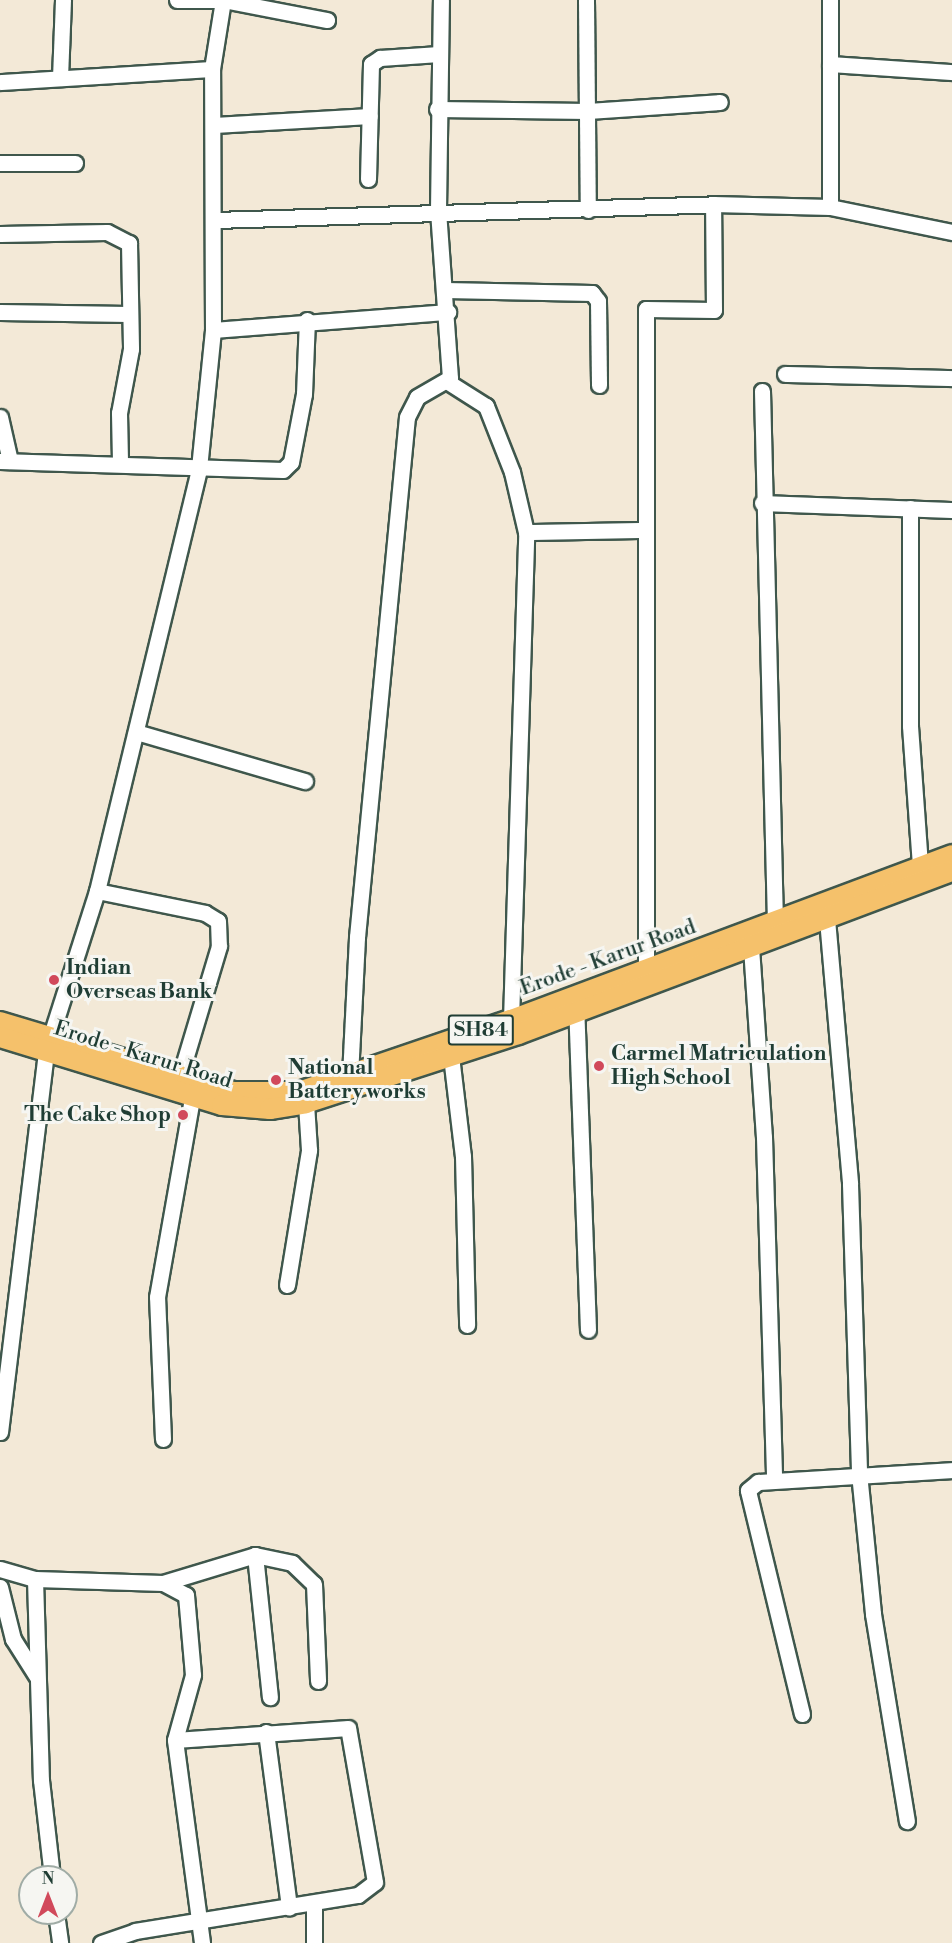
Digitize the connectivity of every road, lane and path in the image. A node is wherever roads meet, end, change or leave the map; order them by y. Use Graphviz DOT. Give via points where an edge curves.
graph roads {
  1 [pos="63,0"];
  2 [pos="177,0"];
  3 [pos="223,0"];
  4 [pos="441,0"];
  5 [pos="586,0"];
  6 [pos="830,0"];
  7 [pos="327,20"];
  8 [pos="439,54"];
  9 [pos="830,64"];
  10 [pos="212,69"];
  11 [pos="952,72"];
  12 [pos="60,78"];
  13 [pos="0,82"];
  14 [pos="720,102"];
  15 [pos="437,109"];
  16 [pos="588,111"];
  17 [pos="370,116"];
  18 [pos="214,125"];
  19 [pos="0,163"];
  20 [pos="75,163"];
  21 [pos="368,179"];
  22 [pos="713,204"];
  23 [pos="830,207"];
  24 [pos="438,210"];
  25 [pos="588,210"];
  26 [pos="215,220"];
  27 [pos="952,232"];
  28 [pos="0,234"];
  29 [pos="445,290"];
  30 [pos="0,312"];
  31 [pos="448,312"];
  32 [pos="129,314"];
  33 [pos="307,320"];
  34 [pos="213,330"];
  35 [pos="785,374"];
  36 [pos="952,378"];
  37 [pos="448,382"];
  38 [pos="599,385"];
  39 [pos="762,391"];
  40 [pos="0,417"];
  41 [pos="5,462"];
  42 [pos="120,462"];
  43 [pos="199,468"];
  44 [pos="762,503"];
  45 [pos="910,508"];
  46 [pos="952,510"];
  47 [pos="645,530"];
  48 [pos="526,532"];
  49 [pos="136,732"];
  50 [pos="305,781"];
  51 [pos="952,855"];
  52 [pos="920,867"];
  53 [pos="952,871"];
  54 [pos="97,891"];
  55 [pos="827,919"];
  56 [pos="776,922"];
  57 [pos="751,947"];
  58 [pos="646,971"];
  59 [pos="576,1002"];
  60 [pos="511,1020"];
  61 [pos="0,1022"];
  62 [pos="0,1037"];
  63 [pos="49,1044"];
  64 [pos="451,1056"];
  65 [pos="350,1076"];
  66 [pos="179,1079"];
  67 [pos="192,1098"];
  68 [pos="306,1103"];
  69 [pos="287,1285"];
  70 [pos="467,1325"];
  71 [pos="588,1330"];
  72 [pos="0,1432"];
  73 [pos="163,1439"];
  74 [pos="952,1470"];
  75 [pos="859,1473"];
  76 [pos="774,1480"];
  77 [pos="255,1555"];
  78 [pos="0,1569"];
  79 [pos="35,1579"];
  80 [pos="163,1583"];
  81 [pos="0,1587"];
  82 [pos="38,1679"];
  83 [pos="318,1681"];
  84 [pos="270,1697"];
  85 [pos="802,1714"];
  86 [pos="266,1732"];
  87 [pos="175,1740"];
  88 [pos="907,1821"];
  89 [pos="51,1865"];
  90 [pos="314,1903"];
  91 [pos="289,1907"];
  92 [pos="202,1919"];
  93 [pos="58,1925"];
  94 [pos="60,1943"];
  95 [pos="101,1943"];
  96 [pos="202,1943"];
  97 [pos="314,1943"];
  1 -- 12 [label="street"];
  2 -- 3 [label="street"];
  3 -- 7 [label="street"];
  3 -- 10 [label="street"];
  4 -- 8 [label="street"];
  5 -- 16 [label="street"];
  6 -- 9 [label="street"];
  8 -- 15 [label="street"];
  8 -- 17 [label="street" via="374,60"];
  9 -- 11 [label="street"];
  9 -- 23 [label="street"];
  10 -- 12 [label="street"];
  10 -- 18 [label="street"];
  12 -- 13 [label="street"];
  14 -- 16 [label="street"];
  15 -- 16 [label="street"];
  15 -- 24 [label="street"];
  16 -- 25 [label="street"];
  17 -- 18 [label="street"];
  17 -- 21 [label="street"];
  18 -- 26 [label="street"];
  19 -- 20 [label="street"];
  22 -- 23 [label="street"];
  22 -- 25 [label="street"];
  22 -- 47 [label="street" via="714,310 646,309"];
  23 -- 27 [label="street"];
  24 -- 25 [label="street"];
  24 -- 26 [label="street"];
  24 -- 29 [label="street"];
  26 -- 34 [label="street"];
  28 -- 32 [label="street" via="118,234 130,251"];
  29 -- 31 [label="street"];
  29 -- 38 [label="street" via="592,293 598,301"];
  30 -- 32 [label="street"];
  31 -- 33 [label="street"];
  31 -- 37 [label="street"];
  32 -- 42 [label="street" via="131,349 119,413"];
  33 -- 34 [label="street"];
  33 -- 43 [label="street" via="304,394 289,466 279,471"];
  34 -- 43 [label="street"];
  35 -- 36 [label="street"];
  37 -- 48 [label="street" via="486,406 512,472"];
  37 -- 65 [label="street" via="417,397 407,417 357,937"];
  39 -- 44 [label="street"];
  40 -- 41 [label="street"];
  41 -- 42 [label="street"];
  42 -- 43 [label="street"];
  43 -- 49 [label="street"];
  44 -- 45 [label="street"];
  44 -- 56 [label="street"];
  45 -- 46 [label="street"];
  45 -- 52 [label="street" via="909,726"];
  47 -- 48 [label="street"];
  47 -- 58 [label="street"];
  48 -- 60 [label="street"];
  49 -- 50 [label="street"];
  49 -- 54 [label="street"];
  51 -- 52 [label="main road, Erode - Karur Road / SH84"];
  52 -- 56 [label="main road, Erode - Karur Road / SH84"];
  53 -- 55 [label="main road, Erode - Karur Road / SH84"];
  54 -- 63 [label="street"];
  54 -- 66 [label="street" via="206,913 218,921 219,946"];
  55 -- 57 [label="main road, Erode - Karur Road / SH84"];
  55 -- 75 [label="street" via="850,1184"];
  56 -- 58 [label="main road, Erode - Karur Road / SH84"];
  57 -- 59 [label="main road, Erode - Karur Road / SH84"];
  57 -- 76 [label="street" via="764,1137"];
  58 -- 59 [label="main road, Erode - Karur Road / SH84"];
  59 -- 60 [label="main road, Erode - Karur Road / SH84"];
  59 -- 64 [label="main road, Erode - Karur Road / SH84"];
  59 -- 71 [label="street"];
  60 -- 65 [label="main road, Erode - Karur Road / SH84"];
  61 -- 63 [label="main road, Erode - Karur Road / SH84"];
  62 -- 63 [label="main road, Erode - Karur Road / SH84"];
  63 -- 66 [label="main road, Erode - Karur Road / SH84"];
  63 -- 67 [label="main road, Erode - Karur Road / SH84"];
  63 -- 72 [label="street"];
  64 -- 68 [label="main road, Erode - Karur Road / SH84"];
  64 -- 70 [label="street" via="464,1155"];
  65 -- 66 [label="main road, Erode - Karur Road / SH84" via="299,1092 270,1095"];
  67 -- 68 [label="main road, Erode - Karur Road / SH84" via="242,1109"];
  67 -- 73 [label="street" via="158,1287"];
  68 -- 69 [label="street" via="309,1150"];
  74 -- 75 [label="street"];
  75 -- 76 [label="street"];
  75 -- 88 [label="street" via="873,1614"];
  76 -- 85 [label="street" via="751,1485 748,1496"];
  77 -- 80 [label="street"];
  77 -- 83 [label="street" via="292,1563 311,1578"];
  77 -- 84 [label="street"];
  78 -- 79 [label="street"];
  79 -- 80 [label="street"];
  79 -- 82 [label="street"];
  80 -- 87 [label="street" via="186,1595 193,1676"];
  81 -- 82 [label="street" via="13,1639"];
  82 -- 89 [label="street" via="41,1780"];
  86 -- 87 [label="street"];
  86 -- 90 [label="street" via="340,1726 352,1736 375,1882 358,1895"];
  86 -- 91 [label="street"];
  87 -- 92 [label="street"];
  90 -- 91 [label="street"];
  90 -- 97 [label="street"];
  91 -- 92 [label="street"];
  92 -- 95 [label="street"];
  92 -- 96 [label="street"];
  93 -- 94 [label="street"];
}
